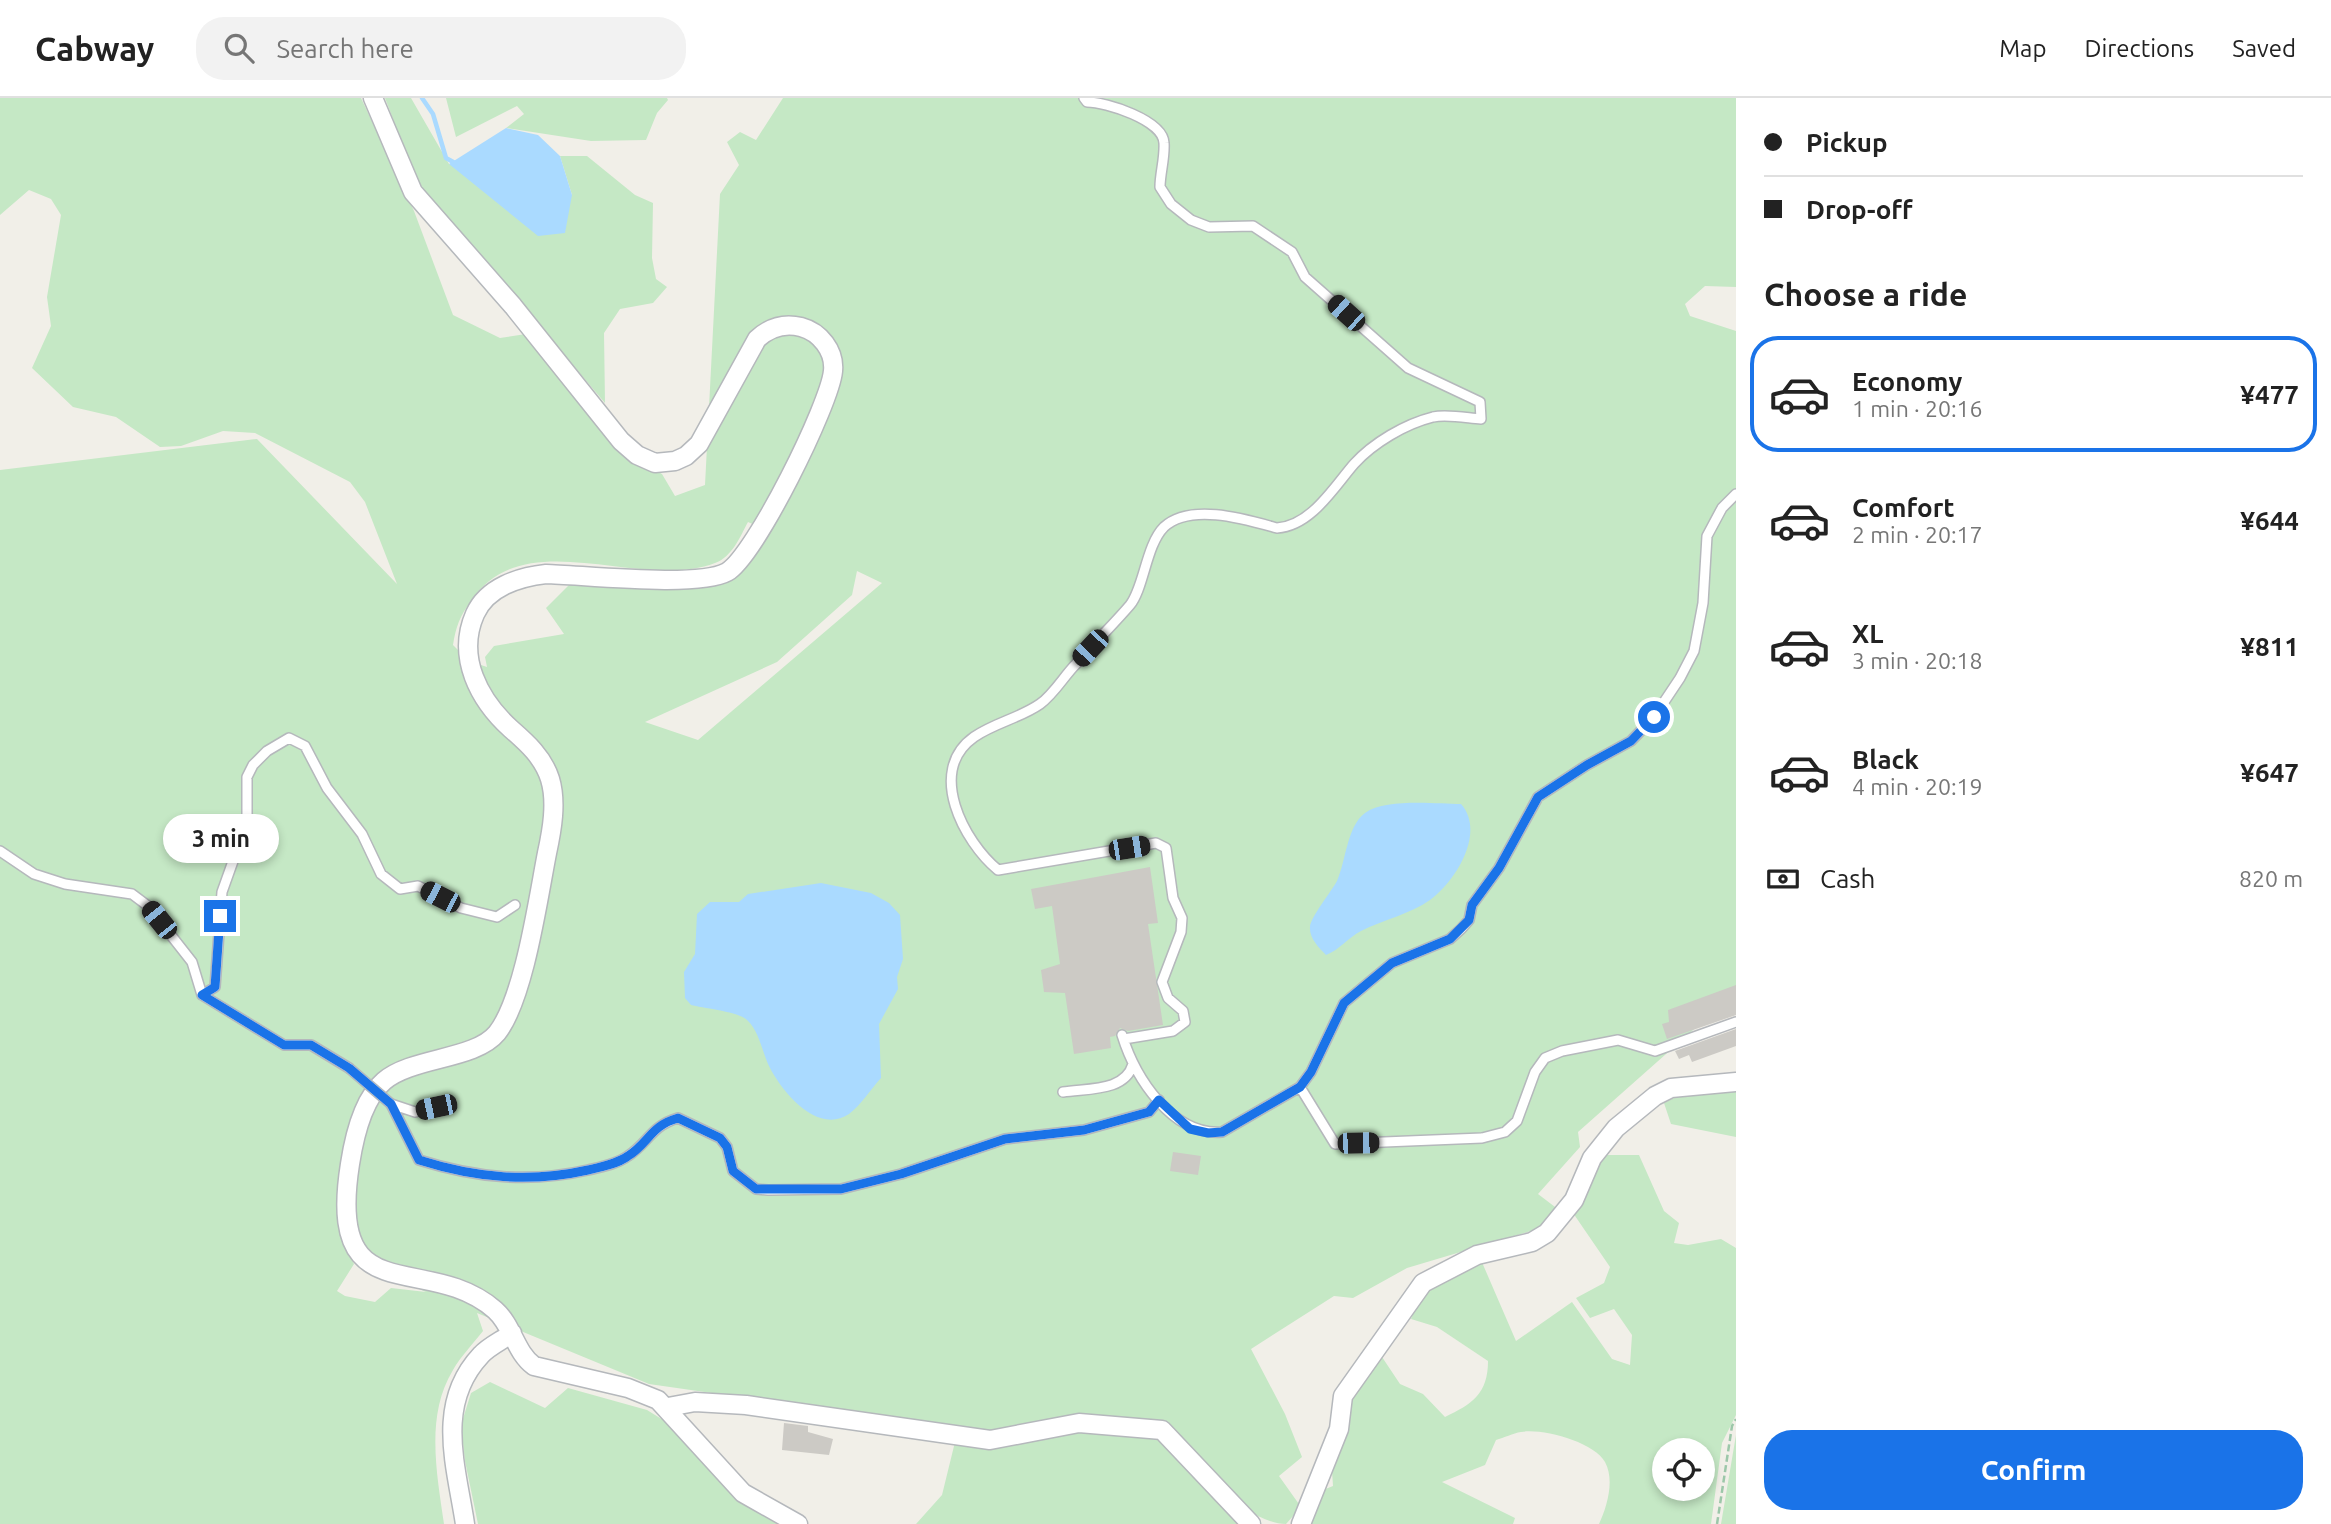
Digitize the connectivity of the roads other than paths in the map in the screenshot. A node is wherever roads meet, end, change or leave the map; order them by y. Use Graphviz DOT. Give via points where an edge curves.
graph roads {
  1 [pos="373,98"];
  2 [pos="1084,98"];
  3 [pos="1736,494"];
  4 [pos="0,851"];
  5 [pos="515,905"];
  6 [pos="202,995"];
  7 [pos="1736,1022"];
  8 [pos="1133,1064"];
  9 [pos="1736,1082"];
  10 [pos="1300,1087"];
  11 [pos="1063,1093"];
  12 [pos="1159,1100"];
  13 [pos="391,1104"];
  14 [pos="436,1107"];
  15 [pos="512,1333"];
  16 [pos="668,1407"];
  17 [pos="465,1524"];
  18 [pos="798,1524"];
  19 [pos="1251,1524"];
  20 [pos="1301,1524"];
  1 -- 15 [label="street" via="413,192 513,306 601,419 637,455 654,463 686,456 699,444 757,338 766,331 789,325 815,332 831,354 833,369 820,411 766,523 742,560 727,572 694,579 527,576 483,602 470,628 468,655 480,694 538,755 550,779 553,811 548,850 515,999 495,1036 381,1084 369,1101 352,1149 344,1203 346,1223 364,1259 380,1270 468,1292 496,1311"];
  2 -- 8 [label="lane" via="1126,111 1157,128 1165,141 1160,187 1181,214 1209,227 1253,226 1292,252 1305,276 1408,368 1480,402 1481,419 1436,416 1407,426 1355,463 1317,506 1287,527 1219,512 1164,527 1133,602 1043,702 975,736 960,750 951,794 959,818 984,858 998,870 1156,844 1166,848 1173,898 1182,918 1162,982 1168,998 1183,1011 1185,1022 1173,1031 1123,1037"];
  3 -- 10 [label="lane" via="1722,508 1707,536 1703,603 1694,651 1654,717 1631,741 1538,797 1499,868 1472,905 1469,920 1450,939 1392,963 1344,1003"];
  4 -- 6 [label="lane" via="34,874 55,881 132,894 148,906 192,962"];
  5 -- 6 [label="lane" via="497,917 461,908 418,886 400,888 381,874 362,834 327,788 305,746 289,738 267,751 247,776 247,822 222,892 215,987"];
  6 -- 13 [label="lane, bridge" via="284,1045 311,1045 349,1068"];
  7 -- 10 [label="lane" via="1654,1051 1618,1040 1545,1058 1517,1121 1505,1132 1482,1139 1335,1144"];
  8 -- 11 [label="lane" via="1120,1083"];
  8 -- 12 [label="lane"];
  9 -- 20 [label="street" via="1671,1088 1655,1096 1592,1158 1574,1200 1547,1233 1532,1242 1477,1255 1423,1283 1343,1396 1339,1429"];
  10 -- 12 [label="lane" via="1222,1132 1190,1129"];
  12 -- 13 [label="lane" via="1149,1112 1084,1130 1005,1139 841,1189 768,1190 756,1189 733,1171 720,1138 678,1118 661,1123 629,1156 605,1166 562,1175 491,1178 419,1160"];
  13 -- 14 [label="lane" via="415,1112"];
  15 -- 16 [label="street" via="522,1357 534,1366 645,1393"];
  15 -- 17 [label="street" via="481,1355 453,1407 450,1429"];
  16 -- 18 [label="street" via="743,1493"];
  16 -- 19 [label="street" via="695,1402 746,1405 990,1440 1079,1423 1161,1430"];
}
